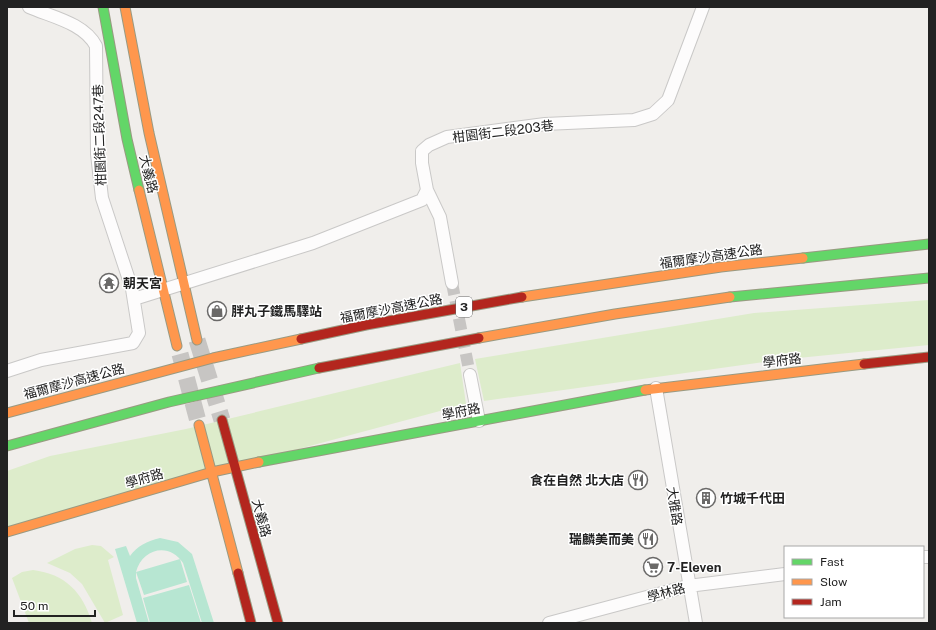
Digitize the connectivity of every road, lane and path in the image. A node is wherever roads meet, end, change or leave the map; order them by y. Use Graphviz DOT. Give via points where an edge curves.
graph roads {
  1 [pos="29,7"];
  2 [pos="103,7"];
  3 [pos="125,7"];
  4 [pos="703,7"];
  5 [pos="427,190"];
  6 [pos="929,244"];
  7 [pos="929,278"];
  8 [pos="183,282"];
  9 [pos="452,283"];
  10 [pos="163,289"];
  11 [pos="134,298"];
  12 [pos="197,340"];
  13 [pos="177,346"];
  14 [pos="929,357"];
  15 [pos="7,371"];
  16 [pos="470,375"];
  17 [pos="656,388"];
  18 [pos="7,413"];
  19 [pos="222,420"];
  20 [pos="479,421"];
  21 [pos="199,425"];
  22 [pos="7,446"];
  23 [pos="235,467"];
  24 [pos="212,472"];
  25 [pos="7,532"];
  26 [pos="784,574"];
  27 [pos="688,586"];
  28 [pos="251,623"];
  29 [pos="278,623"];
  30 [pos="549,623"];
  31 [pos="696,623"];
  1 -- 11 [label="street, 柑園街二段247巷" via="81,29 90,36 96,46 97,154 102,198"];
  2 -- 10 [label="main road, 大義路" via="127,139"];
  3 -- 8 [label="main road, 大義路" via="149,133"];
  4 -- 5 [label="street, 柑園街二段203巷" via="668,100 653,114 634,120 545,124 447,138 429,145 422,151"];
  5 -- 8 [label="street" via="422,200 313,243"];
  5 -- 9 [label="street" via="440,217"];
  6 -- 18 [label="main road, 福爾摩沙高速公路 / 3" via="713,268 550,292 366,325 213,358"];
  7 -- 22 [label="main road" via="719,298 564,322 216,389"];
  8 -- 10 [label="street"];
  8 -- 12 [label="main road, 大義路"];
  10 -- 11 [label="street"];
  10 -- 13 [label="main road, 大義路"];
  11 -- 15 [label="street, 柑園街二段247巷" via="139,333 133,343 41,360"];
  14 -- 17 [label="main road, 學府路"];
  16 -- 20 [label="street"];
  17 -- 20 [label="main road, 學府路"];
  17 -- 27 [label="street, 大雅路"];
  19 -- 23 [label="main road, 大義路"];
  20 -- 23 [label="main road, 學府路"];
  21 -- 24 [label="main road"];
  23 -- 24 [label="main road, 學府路"];
  23 -- 29 [label="main road, 大義路"];
  24 -- 25 [label="main road, 學府路"];
  24 -- 28 [label="main road"];
  26 -- 27 [label="street, 學林路"];
  27 -- 30 [label="street, 學林路"];
  27 -- 31 [label="street, 大雅路"];
}
